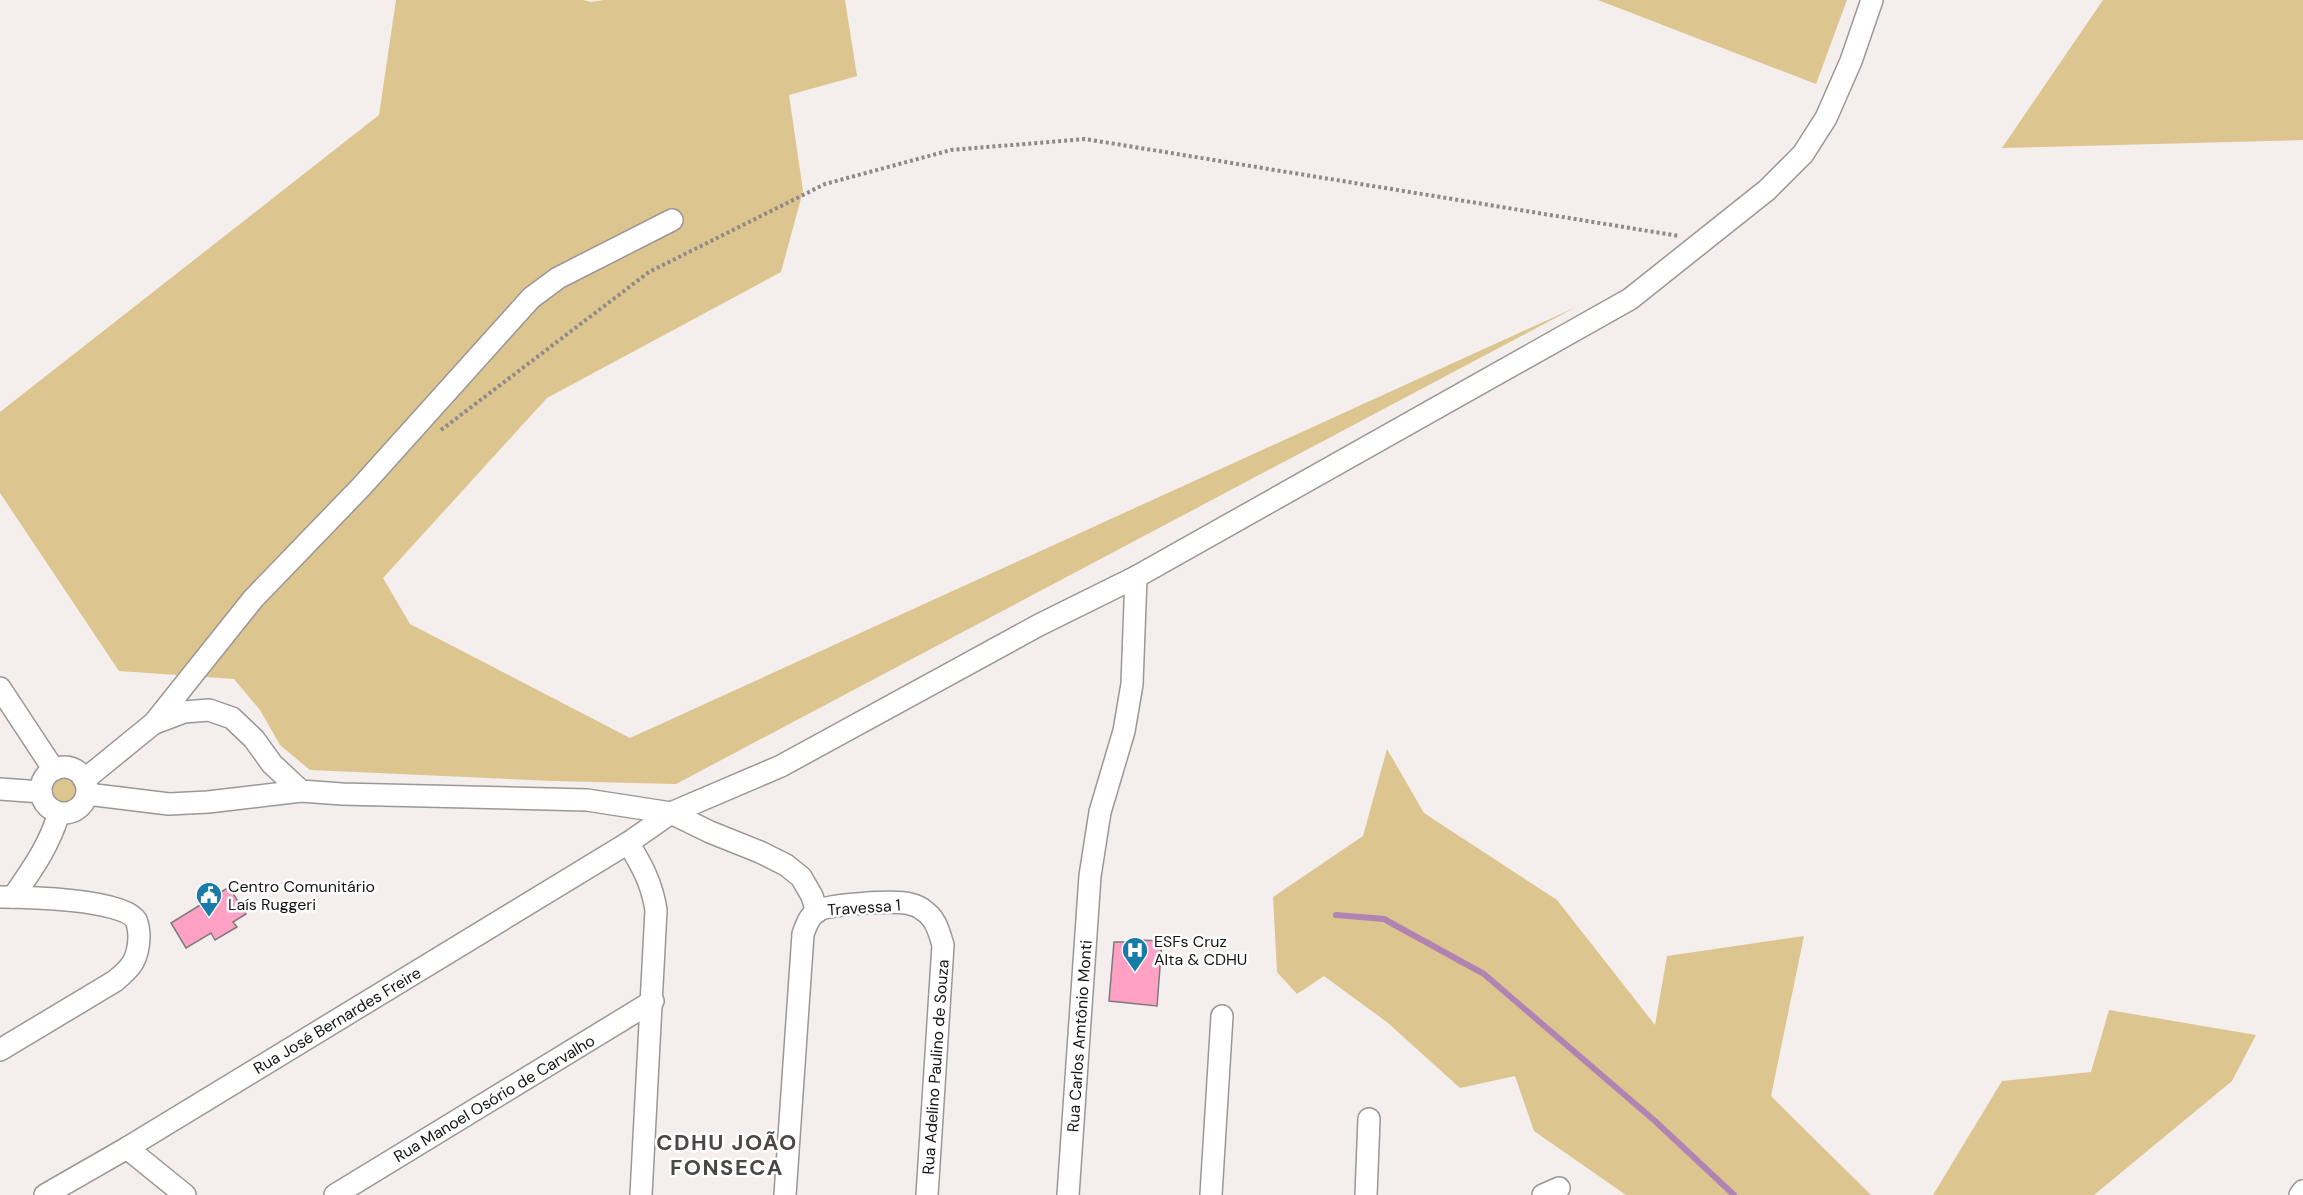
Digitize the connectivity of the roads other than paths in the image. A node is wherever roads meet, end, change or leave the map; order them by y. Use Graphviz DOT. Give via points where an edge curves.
graph roads {
  1 [pos="1872,0"];
  2 [pos="672,220"];
  3 [pos="1137,577"];
  4 [pos="0,688"];
  5 [pos="154,723"];
  6 [pos="54,770"];
  7 [pos="86,787"];
  8 [pos="0,789"];
  9 [pos="301,791"];
  10 [pos="41,792"];
  11 [pos="59,813"];
  12 [pos="671,813"];
  13 [pos="628,843"];
  14 [pos="7,897"];
  15 [pos="923,910"];
  16 [pos="812,917"];
  17 [pos="653,1001"];
  18 [pos="1222,1016"];
  19 [pos="0,1050"];
  20 [pos="1369,1119"];
  21 [pos="127,1148"];
  22 [pos="2303,1191"];
  23 [pos="45,1195"];
  24 [pos="185,1195"];
  25 [pos="335,1195"];
  26 [pos="641,1195"];
  27 [pos="785,1195"];
  28 [pos="927,1195"];
  29 [pos="1068,1195"];
  30 [pos="1211,1195"];
  31 [pos="1366,1195"];
  32 [pos="2300,1195"];
  1 -- 3 [label="street, Rua José Bernardes Freire" via="1826,118 1803,154 1767,190 1630,299"];
  2 -- 5 [label="street" via="558,278 531,298 369,478 253,599"];
  3 -- 12 [label="street, Rua José Bernardes Freire" via="1040,625 781,766"];
  3 -- 29 [label="street, Rua Carlos Amtônio Monti" via="1132,684 1124,731 1100,812 1090,876"];
  4 -- 6 [label="street"];
  5 -- 7 [label="street"];
  5 -- 9 [label="street" via="184,712 209,710 232,718"];
  6 -- 7 [label="street" via="73,769"];
  6 -- 10 [label="street" via="44,781"];
  7 -- 9 [label="street" via="169,804"];
  7 -- 11 [label="street" via="81,806"];
  8 -- 10 [label="street"];
  9 -- 12 [label="street" via="587,800"];
  10 -- 11 [label="street" via="50,808"];
  11 -- 14 [label="street" via="52,838 41,856"];
  12 -- 13 [label="street, Rua José Bernardes Freire"];
  12 -- 16 [label="street" via="786,865 801,877 812,896"];
  13 -- 17 [label="street" via="653,889"];
  13 -- 21 [label="street, Rua José Bernardes Freire"];
  14 -- 19 [label="street" via="97,903 122,910 135,919 139,934 138,953 128,970 115,981"];
  15 -- 16 [label="street, Travessa 1" via="895,902 829,907"];
  15 -- 28 [label="street, Rua Adelino Paulino de Souza" via="932,916 943,945"];
  16 -- 27 [label="street" via="803,934"];
  17 -- 25 [label="street, Rua Manoel Osório de Carvalho"];
  17 -- 26 [label="street"];
  18 -- 30 [label="street"];
  20 -- 31 [label="street"];
  21 -- 23 [label="street, Rua José Bernardes Freire"];
  21 -- 24 [label="street"];
  22 -- 32 [label="street"];
}
